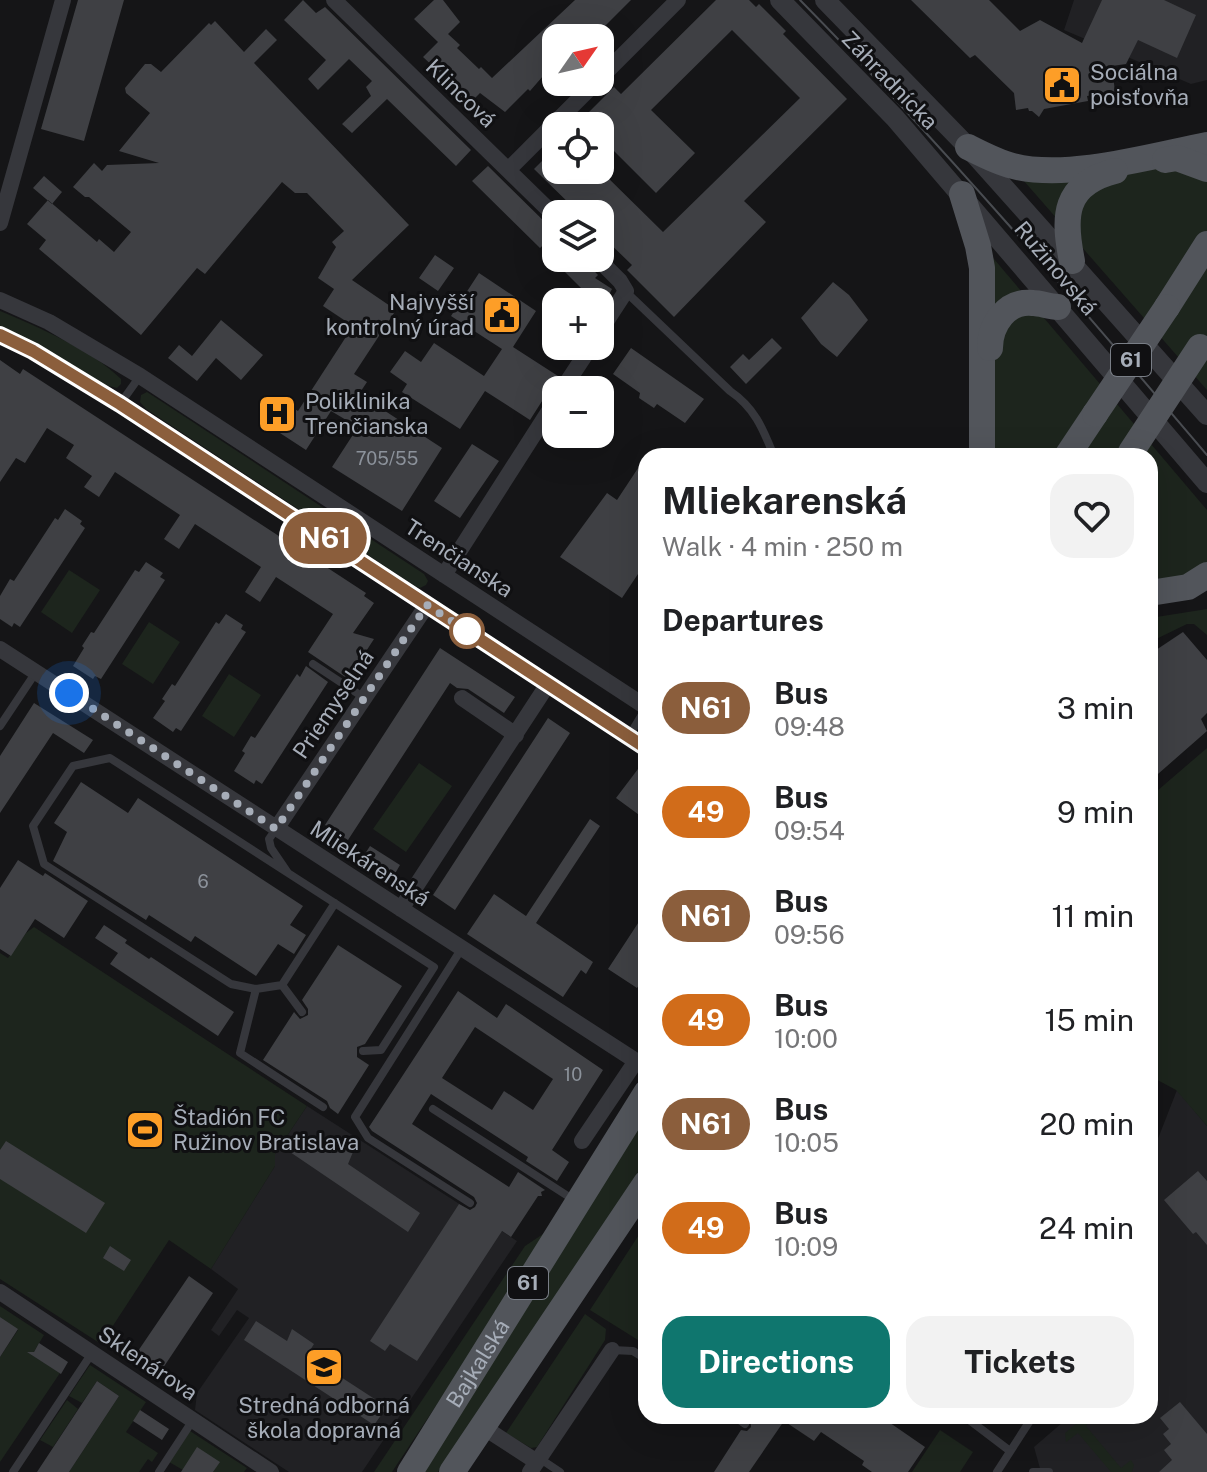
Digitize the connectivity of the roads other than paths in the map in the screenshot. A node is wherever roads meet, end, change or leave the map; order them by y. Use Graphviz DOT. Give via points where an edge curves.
graph roads {
  1 [pos="63,0"];
  2 [pos="334,0"];
  3 [pos="678,0"];
  4 [pos="780,0"];
  5 [pos="825,0"];
  6 [pos="614,64"];
  7 [pos="582,96"];
  8 [pos="1207,145"];
  9 [pos="968,147"];
  10 [pos="1207,169"];
  11 [pos="508,170"];
  12 [pos="962,194"];
  13 [pos="542,203"];
  14 [pos="0,223"];
  15 [pos="1207,244"];
  16 [pos="1072,261"];
  17 [pos="611,272"];
  18 [pos="626,291"];
  19 [pos="0,300"];
  20 [pos="1058,307"];
  21 [pos="614,309"];
  22 [pos="0,335"];
  23 [pos="1204,342"];
  24 [pos="140,376"];
  25 [pos="120,404"];
  26 [pos="1207,415"];
  27 [pos="542,422"];
  28 [pos="771,448"];
  29 [pos="982,448"];
  30 [pos="991,448"];
  31 [pos="1072,448"];
  32 [pos="1134,448"];
  33 [pos="1207,483"];
  34 [pos="444,575"];
  35 [pos="1207,575"];
  36 [pos="1207,590"];
  37 [pos="1158,592"];
  38 [pos="1158,599"];
  39 [pos="427,605"];
  40 [pos="0,649"];
  41 [pos="313,664"];
  42 [pos="36,672"];
  43 [pos="548,684"];
  44 [pos="363,697"];
  45 [pos="462,698"];
  46 [pos="638,703"];
  47 [pos="638,721"];
  48 [pos="0,726"];
  49 [pos="516,735"];
  50 [pos="628,737"];
  51 [pos="638,743"];
  52 [pos="276,829"];
  53 [pos="288,873"];
  54 [pos="335,903"];
  55 [pos="401,909"];
  56 [pos="462,948"];
  57 [pos="282,985"];
  58 [pos="256,989"];
  59 [pos="302,1012"];
  60 [pos="363,1051"];
  61 [pos="638,1061"];
  62 [pos="638,1067"];
  63 [pos="638,1106"];
  64 [pos="323,1107"];
  65 [pos="433,1109"];
  66 [pos="582,1141"];
  67 [pos="638,1195"];
  68 [pos="578,1202"];
  69 [pos="470,1203"];
  70 [pos="0,1292"];
  71 [pos="612,1350"];
  72 [pos="92,1353"];
  73 [pos="638,1354"];
  74 [pos="193,1420"];
  75 [pos="975,1424"];
  76 [pos="1028,1424"];
  77 [pos="483,1427"];
  78 [pos="1010,1451"];
  79 [pos="534,1467"];
  80 [pos="13,1472"];
  81 [pos="159,1472"];
  82 [pos="271,1472"];
  83 [pos="410,1472"];
  84 [pos="452,1472"];
  85 [pos="560,1472"];
  86 [pos="997,1472"];
  87 [pos="1033,1472"];
  88 [pos="1049,1472"];
  1 -- 14 [label="street"];
  2 -- 11 [label="street, Klincová"];
  3 -- 6 [label="street"];
  4 -- 12 [label="street, Záhradnícka"];
  5 -- 9 [label="street, Záhradnícka"];
  7 -- 11 [label="street"];
  8 -- 9 [label="main road" via="1048,171 1010,165"];
  9 -- 16 [label="street, Ružinovská"];
  10 -- 16 [label="main road" via="1177,158 1102,174 1089,182 1066,213"];
  11 -- 13 [label="street, Klincová"];
  12 -- 20 [label="street, Ružinovská"];
  12 -- 29 [label="main road" via="982,268"];
  15 -- 31 [label="main road, 61, bridge"];
  16 -- 26 [label="street, Ružinovská"];
  17 -- 18 [label="street"];
  18 -- 21 [label="street"];
  18 -- 28 [label="lane" via="744,401 758,417"];
  19 -- 24 [label="street, Trenčianska" via="59,327"];
  20 -- 30 [label="main road" via="1018,304 1001,315 990,336"];
  20 -- 33 [label="street, Ružinovská"];
  22 -- 25 [label="street"];
  23 -- 32 [label="main road, 61, bridge"];
  24 -- 25 [label="lane"];
  24 -- 34 [label="street, Trenčianska"];
  25 -- 39 [label="street"];
  27 -- 34 [label="street"];
  34 -- 46 [label="street, Trenčianska"];
  35 -- 37 [label="main road" via="1188,587"];
  36 -- 38 [label="main road"];
  39 -- 43 [label="street"];
  39 -- 44 [label="street, Priemyselná"];
  40 -- 42 [label="street, Mliekárenská"];
  41 -- 44 [label="lane"];
  42 -- 48 [label="lane"];
  42 -- 52 [label="street, Mliekárenská"];
  43 -- 49 [label="street"];
  43 -- 50 [label="street"];
  44 -- 52 [label="street, Priemyselná"];
  45 -- 49 [label="street"];
  47 -- 50 [label="lane"];
  49 -- 55 [label="street"];
  50 -- 51 [label="street"];
  52 -- 53 [label="lane" via="269,839 271,848"];
  52 -- 55 [label="street, Mliekárenská"];
  53 -- 54 [label="lane"];
  53 -- 58 [label="lane" via="110,758 73,766 33,826 44,864 231,984"];
  54 -- 57 [label="lane"];
  54 -- 60 [label="lane" via="434,967 381,1050"];
  55 -- 56 [label="street, Mliekárenská"];
  56 -- 61 [label="street, Mliekárenská"];
  56 -- 69 [label="lane" via="355,1117 368,1138"];
  57 -- 58 [label="lane"];
  57 -- 59 [label="lane"];
  58 -- 64 [label="lane" via="240,1053"];
  62 -- 66 [label="street, Mliekárenská"];
  63 -- 68 [label="main road, Bajkalská / 61"];
  65 -- 68 [label="lane"];
  67 -- 77 [label="main road, Bajkalská / 61"];
  68 -- 83 [label="main road, Bajkalská / 61"];
  70 -- 72 [label="street, Sklenárova"];
  71 -- 73 [label="lane"];
  71 -- 79 [label="street"];
  72 -- 74 [label="street, Sklenárova"];
  72 -- 80 [label="lane"];
  74 -- 81 [label="lane"];
  74 -- 82 [label="street, Sklenárova"];
  75 -- 78 [label="lane"];
  76 -- 78 [label="lane"];
  77 -- 79 [label="street, Bajkalská"];
  77 -- 84 [label="main road, Bajkalská / 61"];
  78 -- 86 [label="lane"];
  79 -- 85 [label="lane"];
  87 -- 88 [label="lane"];
}
